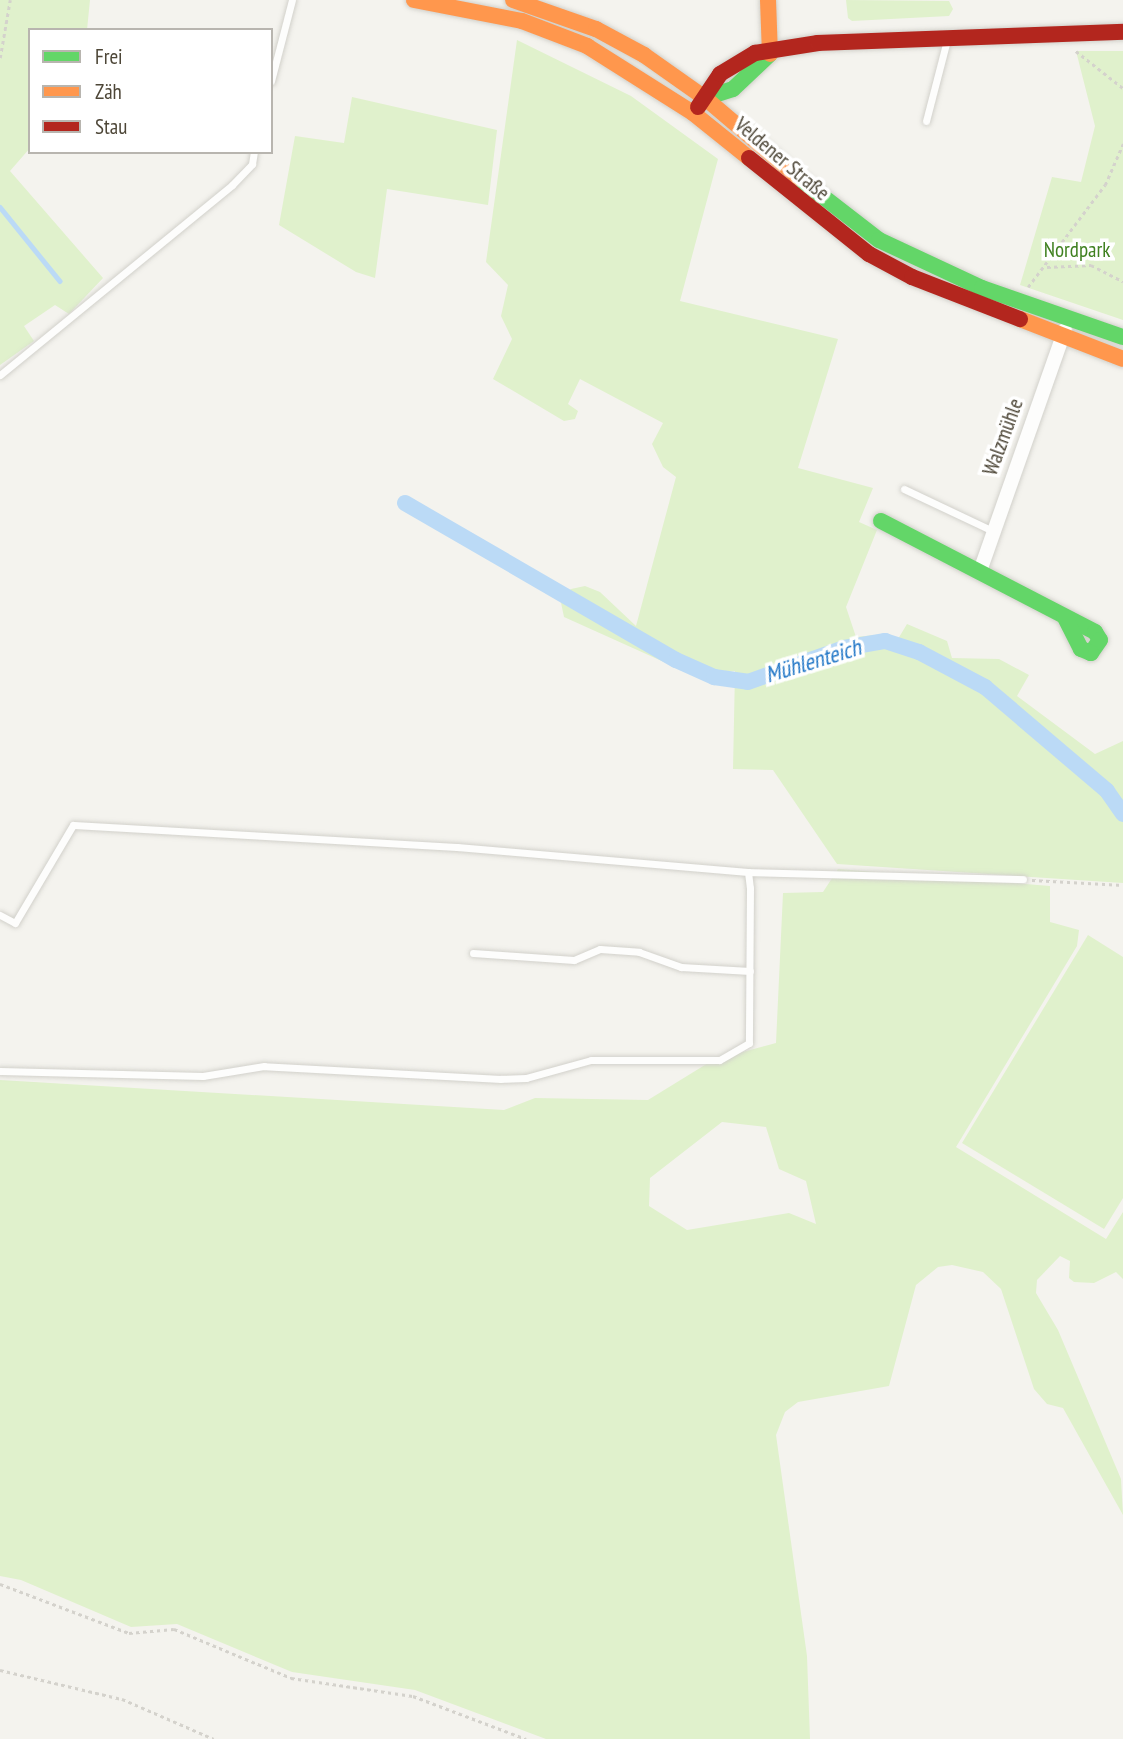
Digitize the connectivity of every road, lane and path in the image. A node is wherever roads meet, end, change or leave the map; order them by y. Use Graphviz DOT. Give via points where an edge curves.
graph roads {
  1 [pos="10,0"];
  2 [pos="292,0"];
  3 [pos="414,0"];
  4 [pos="513,0"];
  5 [pos="768,0"];
  6 [pos="1123,32"];
  7 [pos="948,36"];
  8 [pos="273,38"];
  9 [pos="282,39"];
  10 [pos="1074,50"];
  11 [pos="770,54"];
  12 [pos="0,58"];
  13 [pos="273,73"];
  14 [pos="1123,88"];
  15 [pos="705,98"];
  16 [pos="693,113"];
  17 [pos="926,121"];
  18 [pos="1123,144"];
  19 [pos="254,154"];
  20 [pos="1045,267"];
  21 [pos="1123,281"];
  22 [pos="1017,301"];
  23 [pos="1069,318"];
  24 [pos="1062,337"];
  25 [pos="1123,337"];
  26 [pos="1123,359"];
  27 [pos="0,374"];
  28 [pos="904,489"];
  29 [pos="881,521"];
  30 [pos="993,531"];
  31 [pos="980,571"];
  32 [pos="1065,617"];
  33 [pos="748,872"];
  34 [pos="1023,880"];
  35 [pos="1123,885"];
  36 [pos="0,915"];
  37 [pos="473,953"];
  38 [pos="750,971"];
  39 [pos="0,1071"];
  40 [pos="0,1584"];
  41 [pos="0,1670"];
  42 [pos="214,1739"];
  43 [pos="526,1739"];
  1 -- 12 [label="path"];
  2 -- 9 [label="lane"];
  3 -- 16 [label="street, Veldener Straße" via="522,22 587,46"];
  4 -- 15 [label="street, Veldener Straße" via="596,29"];
  5 -- 11 [label="street"];
  6 -- 7 [label="street"];
  7 -- 11 [label="street" via="818,43"];
  7 -- 17 [label="lane"];
  8 -- 9 [label="lane"];
  9 -- 13 [label="lane"];
  10 -- 14 [label="path"];
  11 -- 15 [label="street" via="733,89"];
  15 -- 16 [label="street"];
  15 -- 22 [label="street, Veldener Straße" via="853,224 918,262"];
  16 -- 24 [label="street, Veldener Straße" via="869,254 912,277"];
  18 -- 20 [label="path" via="1105,185"];
  19 -- 27 [label="lane" via="251,164 232,185"];
  20 -- 21 [label="path" via="1091,265"];
  20 -- 22 [label="path"];
  22 -- 23 [label="street, Veldener Straße"];
  23 -- 24 [label="street, Walzmühle"];
  23 -- 25 [label="street, Veldener Straße"];
  24 -- 26 [label="street, Veldener Straße"];
  24 -- 30 [label="street, Walzmühle"];
  28 -- 30 [label="lane"];
  29 -- 31 [label="street"];
  30 -- 31 [label="street, Walzmühle"];
  31 -- 32 [label="street"];
  33 -- 34 [label="lane"];
  33 -- 36 [label="lane" via="457,847 73,825 15,923"];
  33 -- 38 [label="lane"];
  34 -- 35 [label="path"];
  37 -- 38 [label="lane" via="574,960 600,949 639,951 681,967"];
  38 -- 39 [label="lane" via="749,1043 719,1060 591,1060 526,1078 501,1079 264,1066 203,1076"];
  40 -- 43 [label="path" via="129,1633 174,1629 291,1678 413,1696"];
  41 -- 42 [label="path" via="122,1699"];
}
